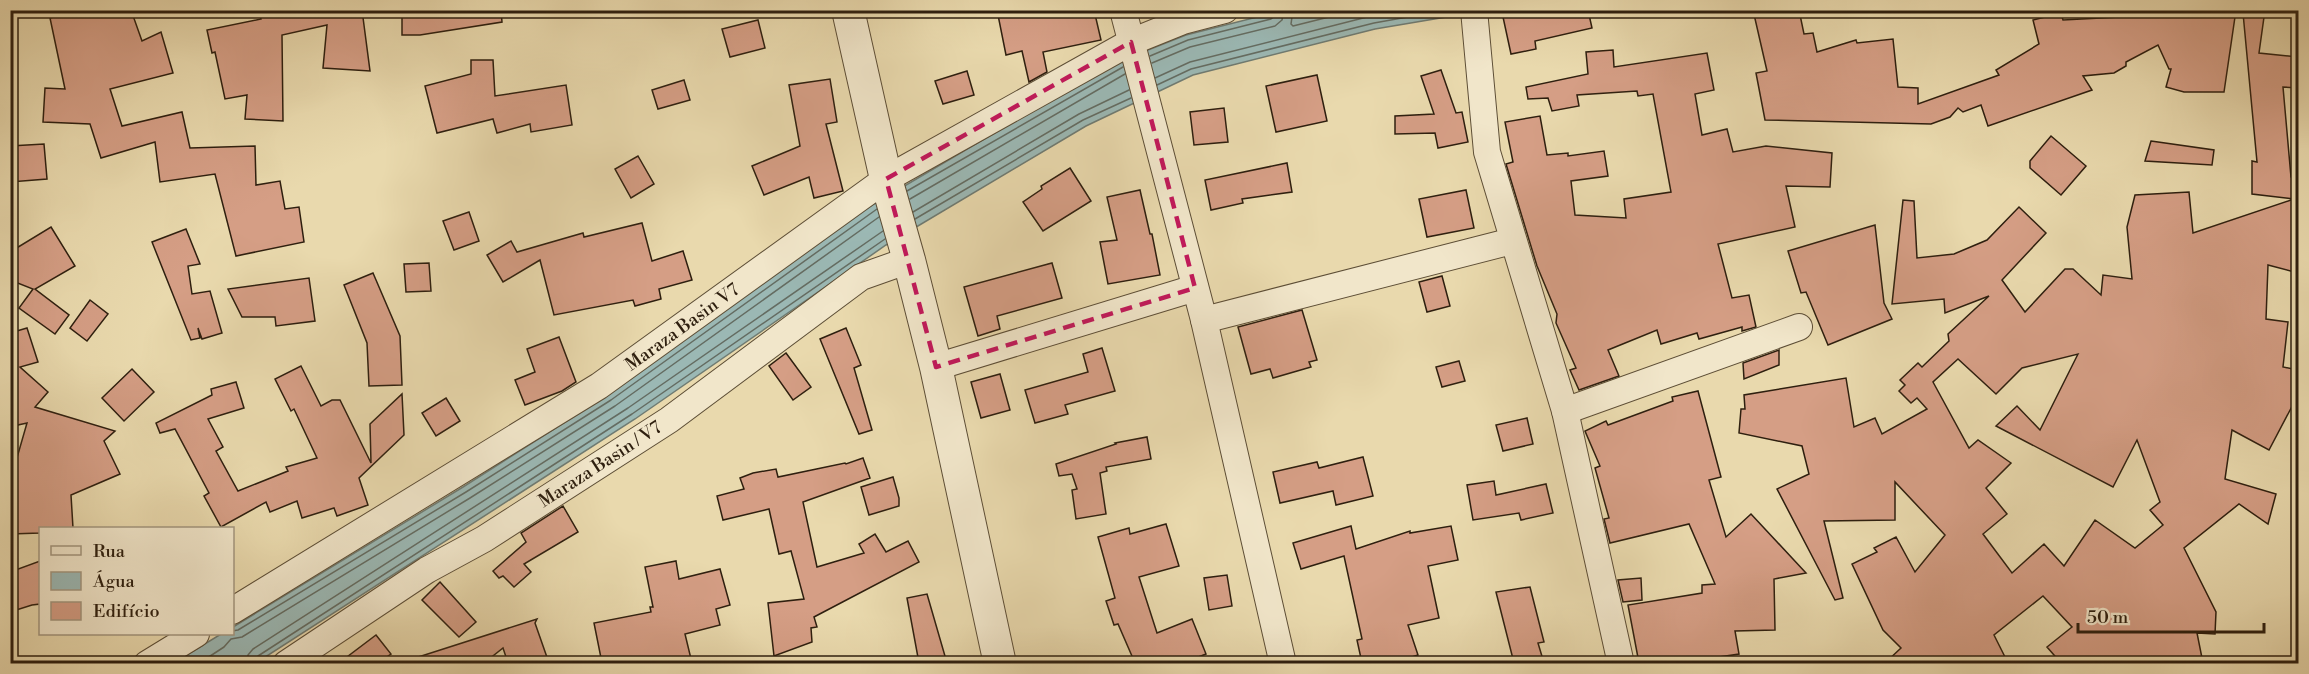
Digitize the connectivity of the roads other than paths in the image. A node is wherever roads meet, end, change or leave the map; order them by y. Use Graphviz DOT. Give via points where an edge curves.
graph roads {
  1 [pos="848,10"];
  2 [pos="1123,10"];
  3 [pos="1225,10"];
  4 [pos="1474,16"];
  5 [pos="1131,42"];
  6 [pos="886,179"];
  7 [pos="1512,241"];
  8 [pos="909,260"];
  9 [pos="1195,288"];
  10 [pos="1204,320"];
  11 [pos="1799,327"];
  12 [pos="936,367"];
  13 [pos="1565,411"];
  14 [pos="234,610"];
  15 [pos="193,635"];
  16 [pos="147,663"];
  17 [pos="285,663"];
  18 [pos="1000,663"];
  19 [pos="1283,663"];
  20 [pos="1621,663"];
  1 -- 6 [label="street"];
  2 -- 5 [label="street"];
  3 -- 5 [label="street, Maraza Basin V7" via="1183,21"];
  4 -- 7 [label="street" via="1487,152"];
  5 -- 6 [label="street, Maraza Basin V7"];
  5 -- 9 [label="street"];
  6 -- 8 [label="street"];
  6 -- 14 [label="street, Maraza Basin V7" via="599,386"];
  7 -- 10 [label="street"];
  7 -- 13 [label="street"];
  8 -- 12 [label="street"];
  8 -- 17 [label="street, Maraza Basin / V7" via="861,277 669,420"];
  9 -- 10 [label="street"];
  9 -- 12 [label="street"];
  10 -- 19 [label="street"];
  11 -- 13 [label="street"];
  12 -- 18 [label="street"];
  13 -- 20 [label="street"];
  15 -- 16 [label="street"];
}
